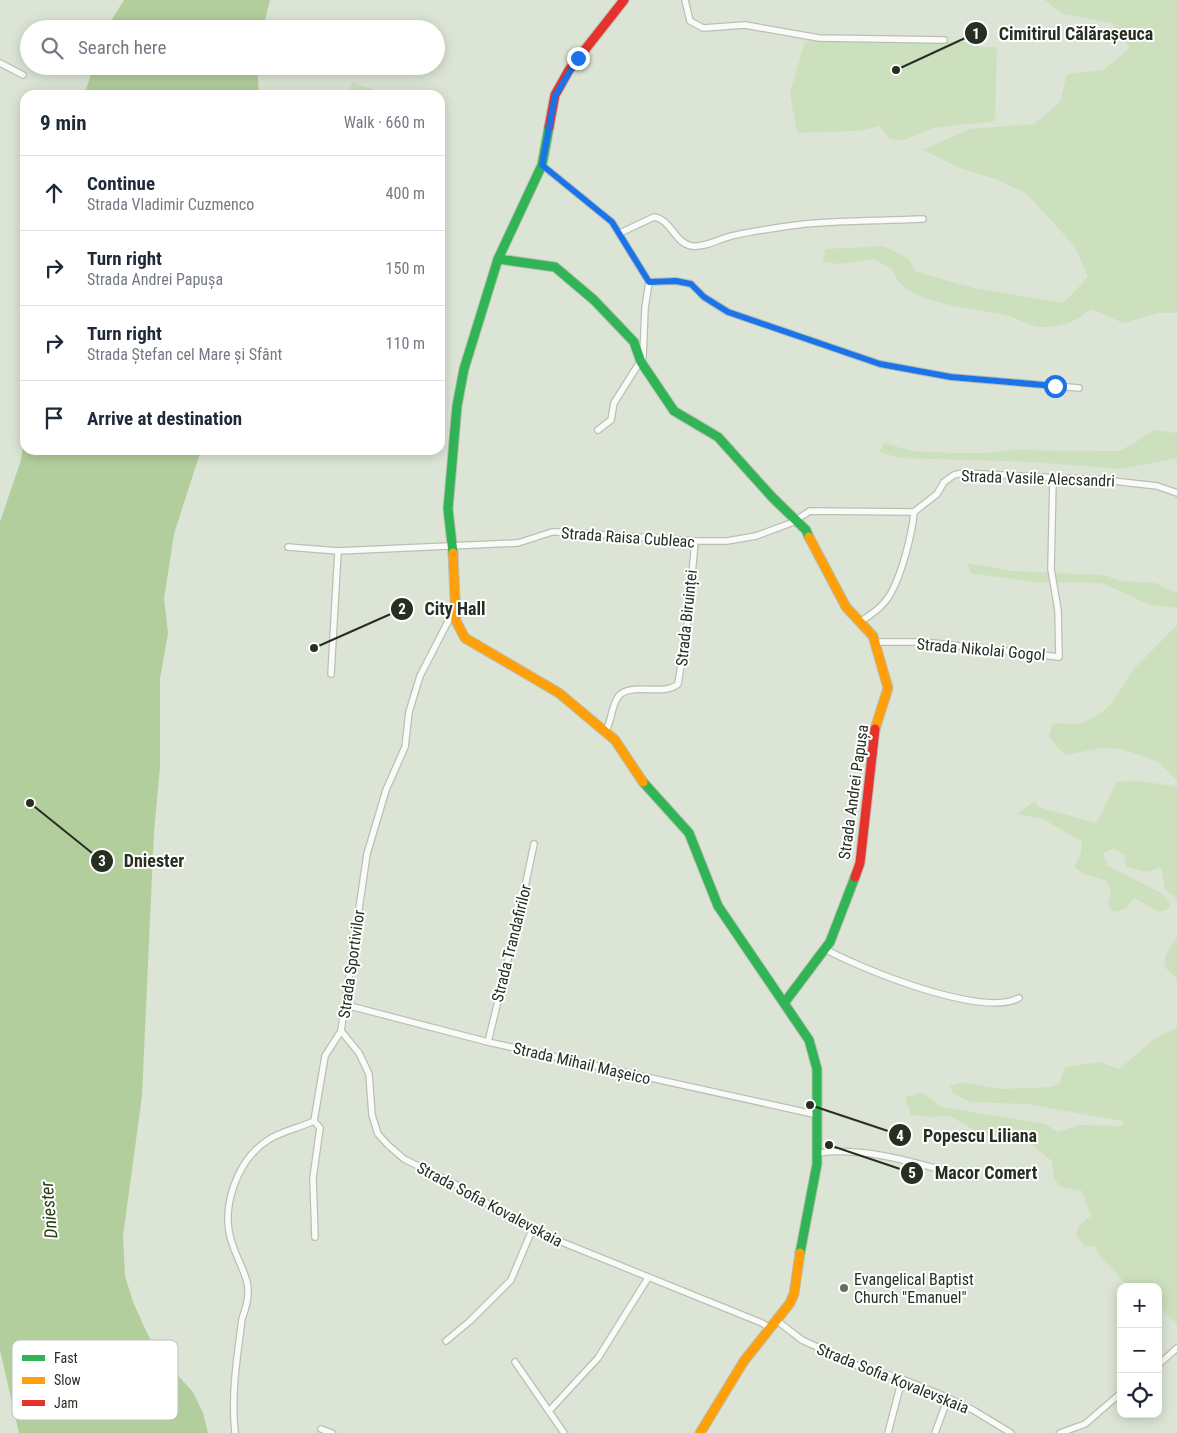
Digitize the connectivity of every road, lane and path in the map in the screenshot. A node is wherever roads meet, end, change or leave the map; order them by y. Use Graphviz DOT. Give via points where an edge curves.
graph roads {
  1 [pos="624,0"];
  2 [pos="686,0"];
  3 [pos="944,40"];
  4 [pos="0,63"];
  5 [pos="20,73"];
  6 [pos="542,165"];
  7 [pos="923,219"];
  8 [pos="620,233"];
  9 [pos="498,259"];
  10 [pos="649,282"];
  11 [pos="641,362"];
  12 [pos="1079,388"];
  13 [pos="598,430"];
  14 [pos="1053,479"];
  15 [pos="1177,493"];
  16 [pos="914,512"];
  17 [pos="795,519"];
  18 [pos="695,541"];
  19 [pos="451,544"];
  20 [pos="288,547"];
  21 [pos="338,550"];
  22 [pos="455,608"];
  23 [pos="860,622"];
  24 [pos="876,645"];
  25 [pos="331,674"];
  26 [pos="606,730"];
  27 [pos="534,844"];
  28 [pos="826,948"];
  29 [pos="1019,998"];
  30 [pos="785,1002"];
  31 [pos="346,1005"];
  32 [pos="341,1031"];
  33 [pos="488,1042"];
  34 [pos="818,1115"];
  35 [pos="314,1121"];
  36 [pos="818,1153"];
  37 [pos="969,1177"];
  38 [pos="532,1230"];
  39 [pos="315,1237"];
  40 [pos="648,1278"];
  41 [pos="776,1320"];
  42 [pos="770,1328"];
  43 [pos="446,1341"];
  44 [pos="1177,1348"];
  45 [pos="515,1362"];
  46 [pos="1162,1362"];
  47 [pos="902,1379"];
  48 [pos="1117,1396"];
  49 [pos="948,1398"];
  50 [pos="549,1411"];
  51 [pos="321,1429"];
  52 [pos="235,1433"];
  53 [pos="332,1433"];
  54 [pos="564,1433"];
  55 [pos="700,1433"];
  56 [pos="888,1433"];
  57 [pos="935,1433"];
  58 [pos="1011,1433"];
  59 [pos="1060,1433"];
  1 -- 6 [label="main road" via="569,70 555,96"];
  2 -- 3 [label="street" via="690,21 702,28 745,25 820,38"];
  4 -- 5 [label="street"];
  6 -- 8 [label="street" via="612,222"];
  6 -- 9 [label="main road"];
  7 -- 8 [label="street" via="806,224 735,235 699,246 690,246 674,234 667,222 656,217"];
  8 -- 10 [label="street"];
  9 -- 11 [label="main road, Strada Andrei Papușa" via="560,270 634,342"];
  9 -- 19 [label="main road" via="460,389 448,509"];
  10 -- 11 [label="street"];
  10 -- 12 [label="street" via="691,284 704,297 728,312 880,364 951,377"];
  11 -- 13 [label="street" via="614,403 611,420"];
  11 -- 17 [label="main road, Strada Andrei Papușa" via="674,412 718,437"];
  14 -- 15 [label="street, Strada Vasile Alecsandri" via="1149,485"];
  14 -- 16 [label="street, Strada Vasile Alecsandri" via="1016,474 954,475"];
  14 -- 24 [label="street, Strada Nikolai Gogol" via="1050,569 1058,610 1059,656 925,642 880,642"];
  16 -- 17 [label="street" via="820,510 804,513"];
  16 -- 23 [label="street" via="909,540 891,594 878,610"];
  17 -- 18 [label="street, Strada Raisa Cubleac" via="748,538"];
  17 -- 23 [label="main road, Strada Andrei Papușa" via="809,534 837,592"];
  18 -- 19 [label="street, Strada Raisa Cubleac" via="558,532 518,543"];
  18 -- 26 [label="street, Strada Biruinței" via="678,684 668,690 625,691 618,696"];
  19 -- 21 [label="street, Strada Raisa Cubleac"];
  19 -- 22 [label="main road"];
  20 -- 21 [label="street, Strada Raisa Cubleac"];
  21 -- 25 [label="street"];
  22 -- 26 [label="main road" via="456,622 465,638 560,693"];
  22 -- 31 [label="street, Strada Sportivilor" via="420,676 409,712 403,756 386,790 367,854"];
  23 -- 24 [label="main road, Strada Andrei Papușa" via="868,629"];
  24 -- 28 [label="main road, Strada Andrei Papușa" via="888,688 873,737 860,862"];
  26 -- 30 [label="main road" via="644,783 683,824 718,906"];
  27 -- 33 [label="street, Strada Trandafirilor"];
  28 -- 29 [label="street" via="848,961 939,994 998,1002"];
  28 -- 30 [label="main road, Strada Andrei Papușa"];
  30 -- 34 [label="main road" via="813,1051 817,1069"];
  31 -- 32 [label="street, Strada Sportivilor"];
  31 -- 33 [label="street, Strada Mihail Mașeico"];
  32 -- 35 [label="street, Strada Sportivilor" via="325,1056"];
  32 -- 38 [label="street, Strada Sofia Kovalevskaia" via="365,1063 372,1091 374,1123 388,1145 404,1159 455,1184"];
  33 -- 34 [label="street, Strada Mihail Mașeico"];
  34 -- 36 [label="main road"];
  35 -- 39 [label="street, Strada Sportivilor" via="320,1128 313,1178"];
  35 -- 52 [label="street" via="276,1136 258,1148 234,1184 230,1203 232,1241 249,1285 233,1387"];
  36 -- 37 [label="street" via="834,1151 896,1159"];
  36 -- 41 [label="main road" via="794,1294"];
  38 -- 40 [label="street, Strada Sofia Kovalevskaia"];
  38 -- 43 [label="street" via="511,1280"];
  40 -- 42 [label="street, Strada Sofia Kovalevskaia"];
  40 -- 50 [label="street" via="598,1358"];
  41 -- 42 [label="main road"];
  41 -- 47 [label="street, Strada Sofia Kovalevskaia" via="802,1340 856,1365"];
  42 -- 55 [label="main road" via="744,1361"];
  44 -- 46 [label="street"];
  45 -- 50 [label="street"];
  47 -- 49 [label="street, Strada Sofia Kovalevskaia"];
  47 -- 56 [label="street"];
  48 -- 59 [label="street" via="1085,1424"];
  49 -- 57 [label="street"];
  49 -- 58 [label="street, Strada Sofia Kovalevskaia"];
  50 -- 54 [label="street"];
  51 -- 53 [label="street"];
}
